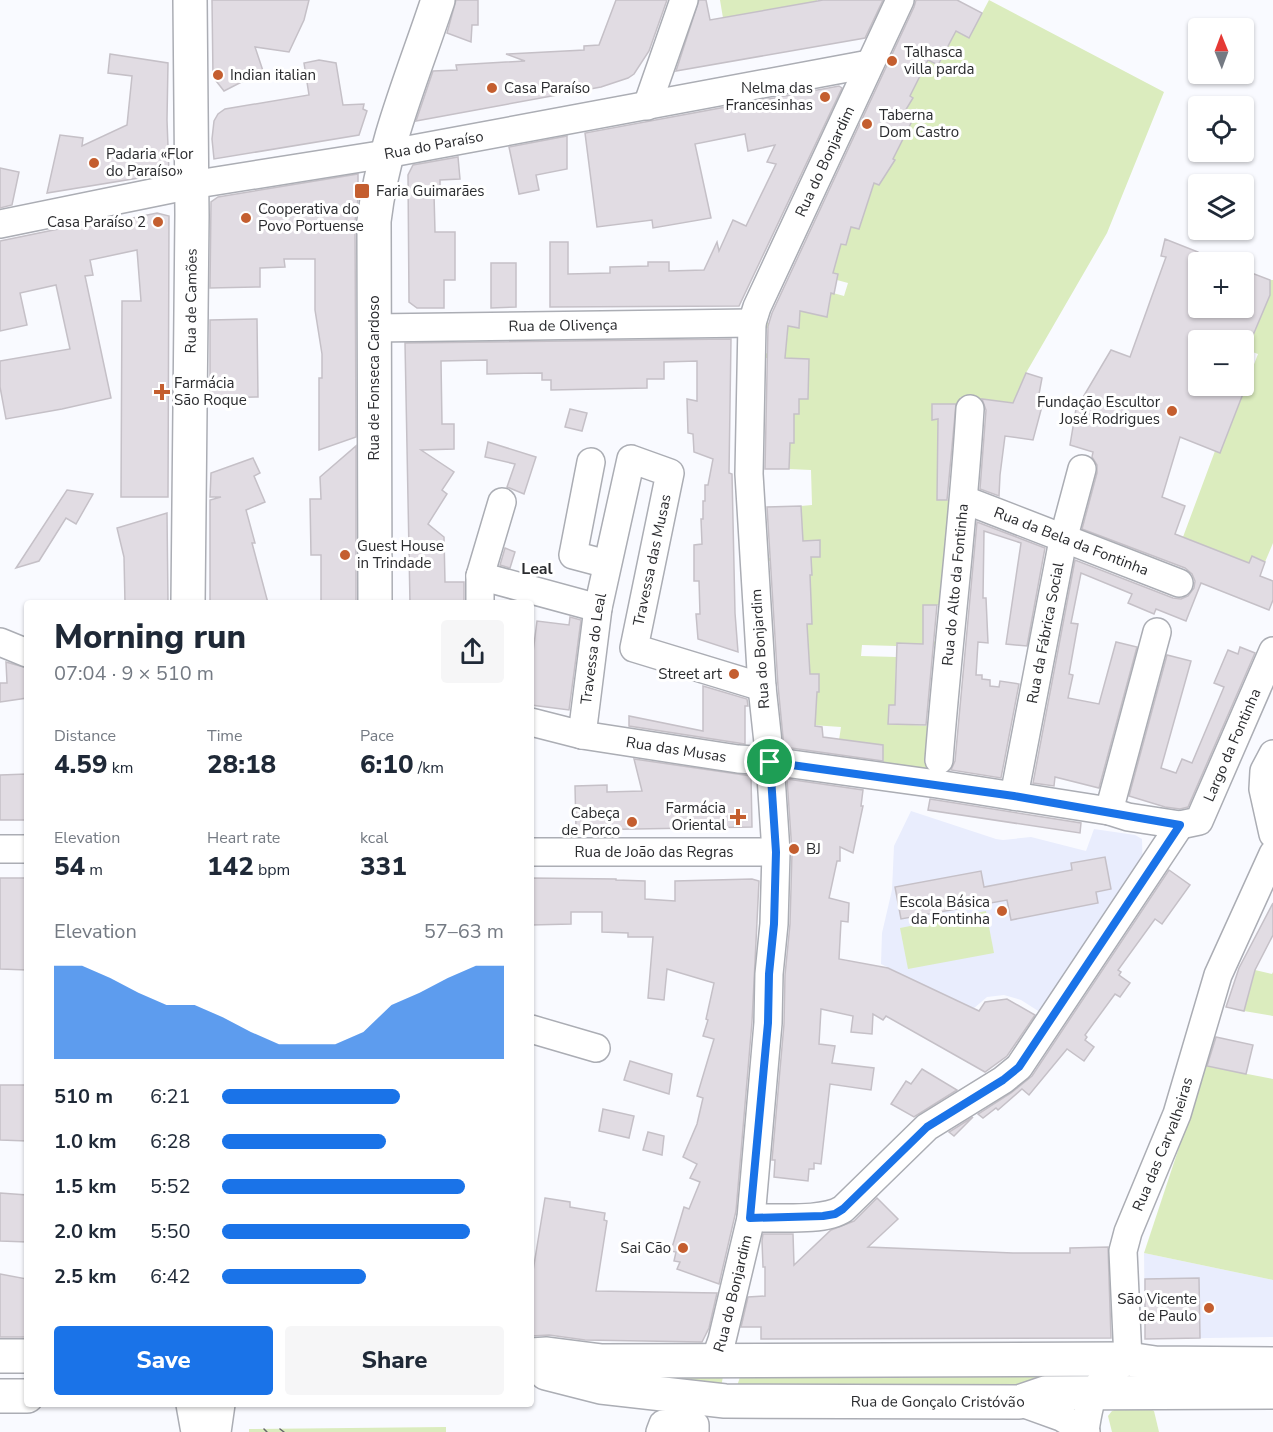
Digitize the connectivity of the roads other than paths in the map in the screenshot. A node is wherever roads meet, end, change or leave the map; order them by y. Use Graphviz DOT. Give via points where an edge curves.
graph roads {
  1 [pos="190,0"];
  2 [pos="438,0"];
  3 [pos="684,0"];
  4 [pos="900,0"];
  5 [pos="869,64"];
  6 [pos="647,106"];
  7 [pos="386,154"];
  8 [pos="191,186"];
  9 [pos="0,224"];
  10 [pos="752,323"];
  11 [pos="373,328"];
  12 [pos="970,410"];
  13 [pos="591,462"];
  14 [pos="1082,469"];
  15 [pos="965,500"];
  16 [pos="502,502"];
  17 [pos="1064,540"];
  18 [pos="607,564"];
  19 [pos="480,576"];
  20 [pos="1179,584"];
  21 [pos="188,600"];
  22 [pos="375,600"];
  23 [pos="480,600"];
  24 [pos="598,608"];
  25 [pos="1157,632"];
  26 [pos="0,642"];
  27 [pos="1273,651"];
  28 [pos="24,652"];
  29 [pos="762,687"];
  30 [pos="534,723"];
  31 [pos="582,735"];
  32 [pos="1273,754"];
  33 [pos="939,760"];
  34 [pos="770,762"];
  35 [pos="1014,796"];
  36 [pos="1109,811"];
  37 [pos="1180,825"];
  38 [pos="1273,834"];
  39 [pos="0,849"];
  40 [pos="24,849"];
  41 [pos="534,852"];
  42 [pos="776,852"];
  43 [pos="1273,854"];
  44 [pos="534,1030"];
  45 [pos="596,1048"];
  46 [pos="750,1218"];
  47 [pos="0,1356"];
  48 [pos="24,1356"];
  49 [pos="1128,1359"];
  50 [pos="715,1360"];
  51 [pos="1273,1364"];
  52 [pos="0,1373"];
  53 [pos="24,1373"];
  54 [pos="535,1373"];
  55 [pos="601,1374"];
  56 [pos="1273,1392"];
  57 [pos="1092,1393"];
  58 [pos="0,1396"];
  59 [pos="24,1396"];
  60 [pos="1019,1402"];
  61 [pos="194,1407"];
  62 [pos="218,1407"];
  63 [pos="695,1428"];
  64 [pos="1086,1431"];
  65 [pos="198,1432"];
  66 [pos="214,1432"];
  67 [pos="660,1432"];
  1 -- 8 [label="main road, Rua de Camões"];
  2 -- 7 [label="main road, Rua de Fonseca Cardoso"];
  3 -- 6 [label="street"];
  4 -- 5 [label="street, Rua do Bonjardim"];
  5 -- 6 [label="street, Rua do Paraíso"];
  5 -- 10 [label="street, Rua do Bonjardim"];
  6 -- 7 [label="street, Rua do Paraíso"];
  7 -- 8 [label="street, Rua do Paraíso"];
  7 -- 11 [label="main road, Rua de Fonseca Cardoso" via="374,221"];
  8 -- 9 [label="street, Rua do Paraíso"];
  8 -- 21 [label="main road, Rua de Camões"];
  10 -- 11 [label="street, Rua de Olivença"];
  10 -- 29 [label="street, Rua do Bonjardim" via="748,474"];
  11 -- 22 [label="main road, Rua de Fonseca Cardoso"];
  12 -- 15 [label="street, Rua do Alto da Fontinha"];
  13 -- 18 [label="street" via="573,555"];
  14 -- 17 [label="street, Rua da Fábrica Social"];
  15 -- 17 [label="street, Rua da Bela da Fontinha"];
  15 -- 33 [label="street, Rua do Alto da Fontinha"];
  16 -- 19 [label="street"];
  17 -- 20 [label="street, Rua da Bela da Fontinha"];
  17 -- 35 [label="street, Rua da Fábrica Social"];
  18 -- 24 [label="street, Travessa do Leal"];
  18 -- 29 [label="street, Travessa das Musas" via="631,459 670,473 634,648"];
  19 -- 23 [label="street"];
  19 -- 24 [label="street"];
  24 -- 31 [label="street, Travessa do Leal"];
  25 -- 36 [label="street"];
  26 -- 28 [label="street"];
  27 -- 37 [label="street, Largo da Fontinha" via="1199,821"];
  29 -- 34 [label="street, Rua do Bonjardim"];
  30 -- 31 [label="street, Rua das Musas"];
  31 -- 34 [label="street, Rua das Musas"];
  32 -- 38 [label="street" via="1264,771 1263,789"];
  34 -- 35 [label="street, Rua das Musas"];
  34 -- 42 [label="street, Rua do Bonjardim"];
  35 -- 36 [label="street, Rua das Musas"];
  36 -- 37 [label="street, Rua das Musas"];
  37 -- 46 [label="street" via="1019,1067 927,1127 835,1214"];
  39 -- 40 [label="street"];
  41 -- 42 [label="street, Rua de João das Regras"];
  42 -- 46 [label="street, Rua do Bonjardim" via="768,1023"];
  43 -- 49 [label="street, Rua das Carvalheiras" via="1218,975 1177,1114 1128,1232 1124,1251"];
  44 -- 45 [label="street"];
  46 -- 50 [label="street, Rua do Bonjardim"];
  47 -- 48 [label="main road"];
  49 -- 50 [label="main road, Rua de Gonçalo Cristóvão"];
  49 -- 51 [label="main road, Rua de Gonçalo Cristóvão" via="1155,1363"];
  49 -- 57 [label="street"];
  50 -- 55 [label="main road, Rua de Gonçalo Cristóvão"];
  52 -- 53 [label="main road"];
  54 -- 55 [label="main road, Rua de Gonçalo Cristóvão" via="554,1393"];
  55 -- 60 [label="main road, Rua de Gonçalo Cristóvão" via="725,1401"];
  56 -- 57 [label="main road, Rua de Gonçalo Cristóvão"];
  57 -- 60 [label="main road, Rua de Gonçalo Cristóvão" via="1046,1393"];
  57 -- 64 [label="street"];
  58 -- 59 [label="main road"];
  60 -- 64 [label="street"];
  61 -- 65 [label="main road"];
  62 -- 66 [label="main road"];
  63 -- 67 [label="street" via="663,1424"];
}
